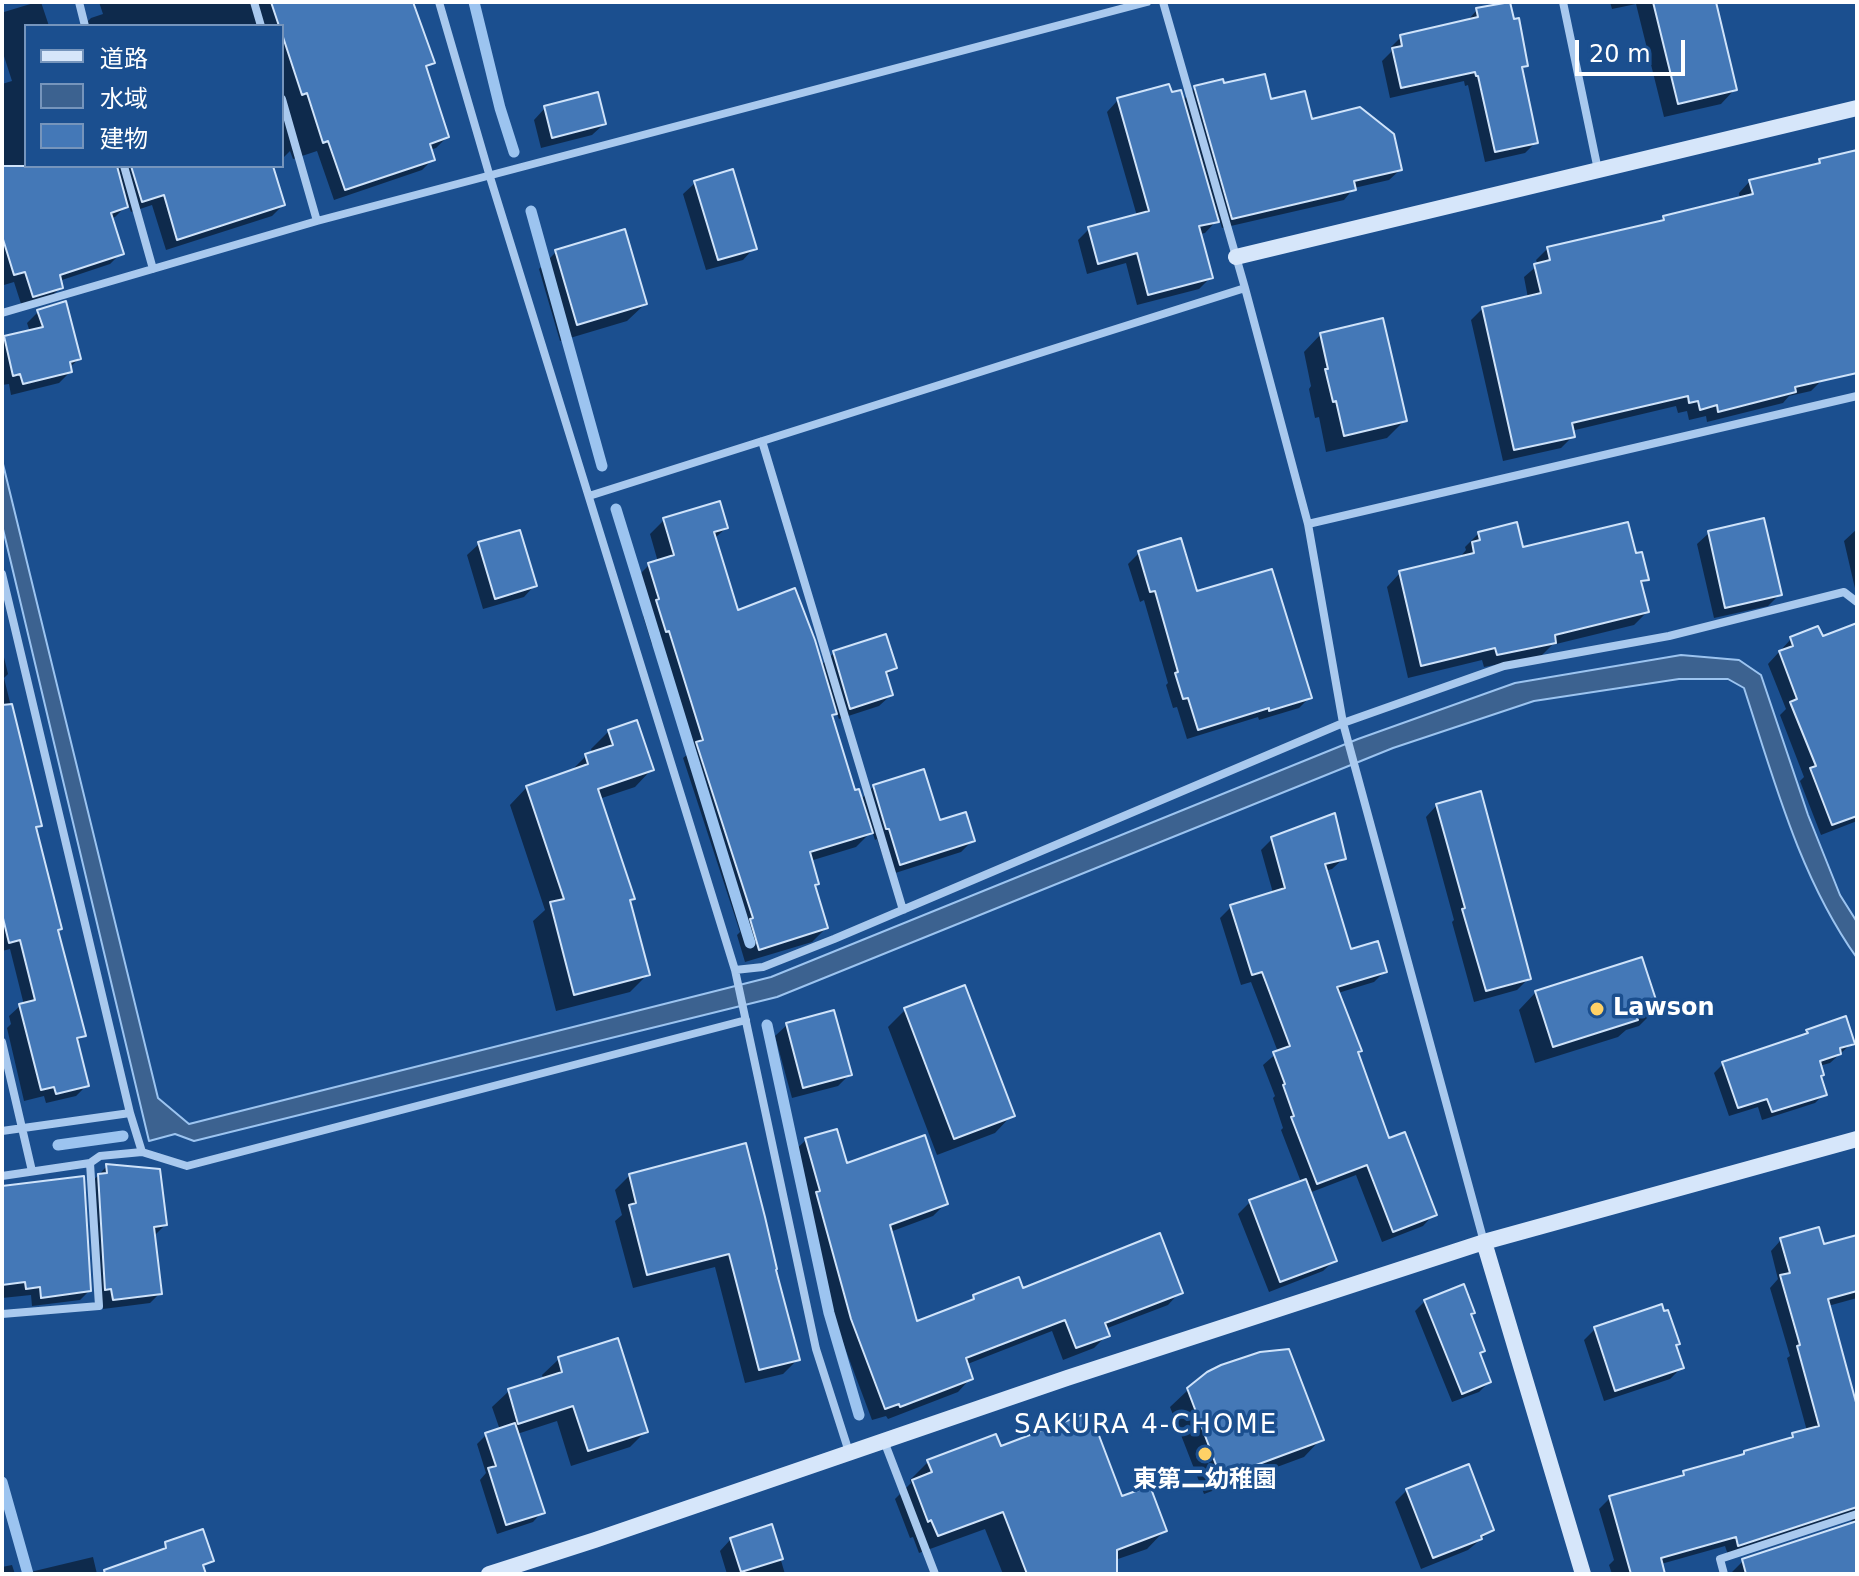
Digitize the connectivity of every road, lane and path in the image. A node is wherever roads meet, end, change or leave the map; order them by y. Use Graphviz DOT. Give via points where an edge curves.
graph roads {
  1 [pos="79,2"];
  2 [pos="254,2"];
  3 [pos="439,2"];
  4 [pos="1147,2"];
  5 [pos="1163,2"];
  6 [pos="1563,2"];
  7 [pos="84,24"];
  8 [pos="260,24"];
  9 [pos="284,106"];
  10 [pos="1857,108"];
  11 [pos="125,168"];
  12 [pos="1598,170"];
  13 [pos="490,177"];
  14 [pos="317,221"];
  15 [pos="1236,257"];
  16 [pos="153,269"];
  17 [pos="1245,288"];
  18 [pos="2,311"];
  19 [pos="1857,396"];
  20 [pos="762,441"];
  21 [pos="589,496"];
  22 [pos="1308,524"];
  23 [pos="2,574"];
  24 [pos="1857,602"];
  25 [pos="1343,723"];
  26 [pos="903,910"];
  27 [pos="735,970"];
  28 [pos="746,1020"];
  29 [pos="2,1042"];
  30 [pos="130,1113"];
  31 [pos="22,1128"];
  32 [pos="2,1131"];
  33 [pos="1857,1139"];
  34 [pos="142,1152"];
  35 [pos="90,1163"];
  36 [pos="32,1171"];
  37 [pos="2,1176"];
  38 [pos="1484,1242"];
  39 [pos="2,1314"];
  40 [pos="884,1440"];
  41 [pos="849,1452"];
  42 [pos="1857,1514"];
  43 [pos="489,1574"];
  44 [pos="935,1574"];
  45 [pos="1583,1574"];
  46 [pos="1724,1574"];
  1 -- 7 [label="street"];
  2 -- 8 [label="street"];
  3 -- 13 [label="street"];
  4 -- 13 [label="street"];
  5 -- 15 [label="street"];
  6 -- 12 [label="street"];
  9 -- 14 [label="street"];
  10 -- 12 [label="street"];
  11 -- 16 [label="street"];
  12 -- 15 [label="street"];
  13 -- 14 [label="street"];
  13 -- 21 [label="street"];
  14 -- 16 [label="street"];
  15 -- 17 [label="street"];
  16 -- 18 [label="street"];
  17 -- 20 [label="street"];
  17 -- 22 [label="street"];
  19 -- 22 [label="street"];
  20 -- 21 [label="street"];
  20 -- 26 [label="street"];
  21 -- 27 [label="street"];
  22 -- 25 [label="street"];
  23 -- 30 [label="street"];
  24 -- 25 [label="street" via="1844,592 1669,636 1504,666"];
  25 -- 26 [label="street"];
  25 -- 38 [label="street"];
  26 -- 27 [label="street" via="763,967"];
  27 -- 28 [label="street"];
  28 -- 34 [label="street" via="187,1166"];
  28 -- 41 [label="street" via="816,1349"];
  29 -- 31 [label="street"];
  30 -- 31 [label="street"];
  30 -- 34 [label="street"];
  31 -- 32 [label="street"];
  31 -- 36 [label="street"];
  33 -- 38 [label="street"];
  34 -- 35 [label="street" via="100,1156"];
  35 -- 36 [label="street"];
  35 -- 39 [label="street" via="99,1306"];
  36 -- 37 [label="street"];
  38 -- 40 [label="street"];
  38 -- 45 [label="street"];
  40 -- 41 [label="street"];
  40 -- 44 [label="street"];
  41 -- 43 [label="street"];
  42 -- 46 [label="street" via="1720,1559"];
}
